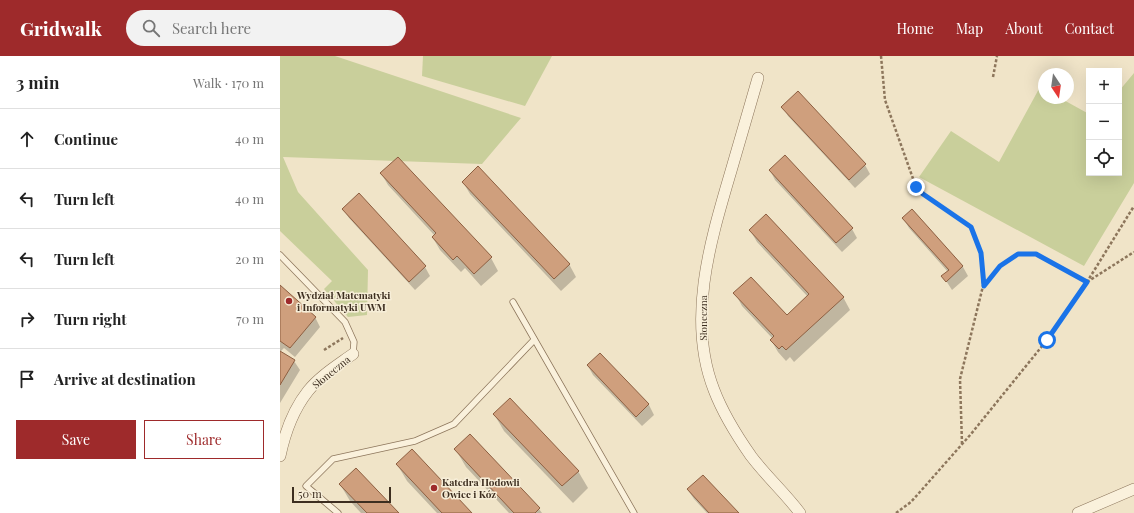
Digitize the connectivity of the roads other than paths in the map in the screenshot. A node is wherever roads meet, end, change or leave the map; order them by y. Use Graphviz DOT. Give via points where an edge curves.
graph roads {
  1 [pos="758,78"];
  2 [pos="280,255"];
  3 [pos="513,302"];
  4 [pos="534,340"];
  5 [pos="353,354"];
  6 [pos="280,456"];
  7 [pos="1134,489"];
  8 [pos="338,513"];
  9 [pos="634,513"];
  10 [pos="800,513"];
  11 [pos="1078,513"];
  1 -- 10 [label="street, Słoneczna" via="717,218 710,252 702,298 704,359 714,390 751,456"];
  2 -- 5 [label="lane" via="344,322 354,342"];
  3 -- 4 [label="lane"];
  4 -- 8 [label="lane" via="454,424 415,441 333,459 306,486"];
  4 -- 9 [label="lane"];
  5 -- 6 [label="street, Słoneczna" via="309,390 294,414"];
  7 -- 11 [label="street"];
}
